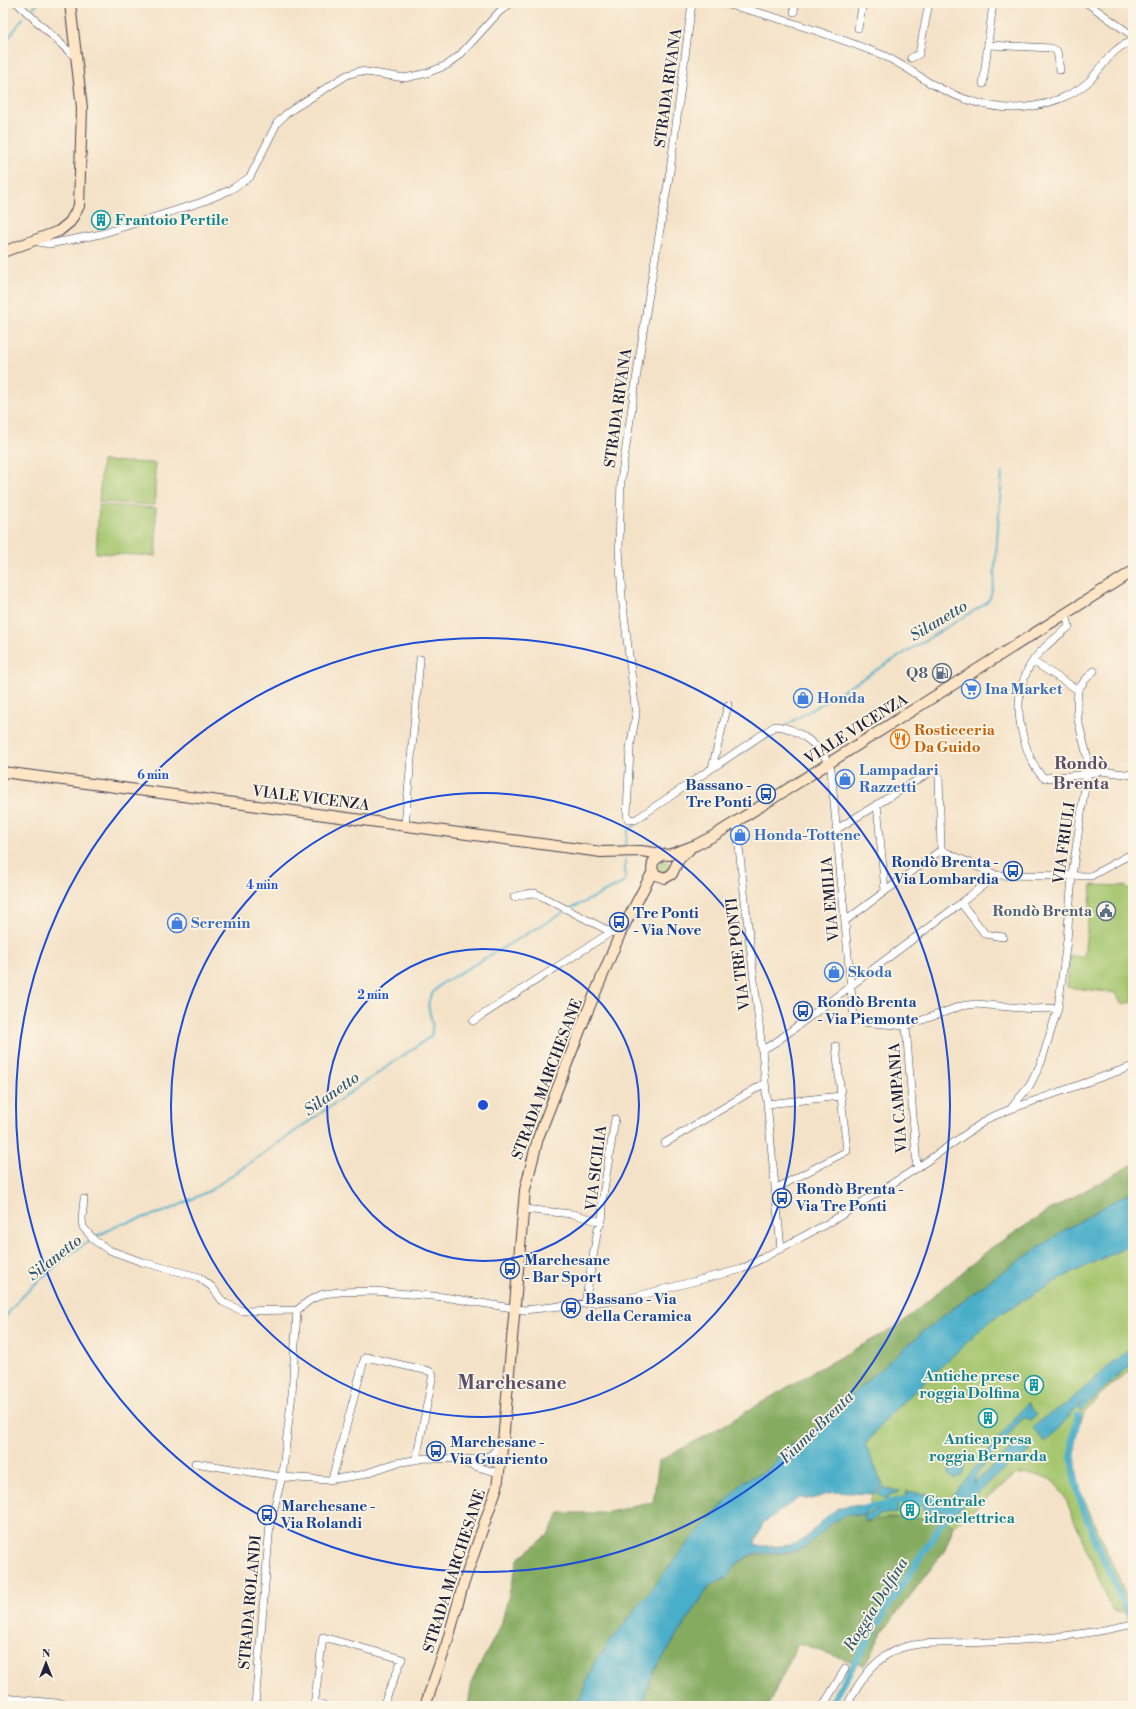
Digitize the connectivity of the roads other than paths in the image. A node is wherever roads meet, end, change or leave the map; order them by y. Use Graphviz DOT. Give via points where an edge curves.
graph roads {
  1 [pos="17,3"];
  2 [pos="70,3"];
  3 [pos="511,3"];
  4 [pos="692,3"];
  5 [pos="722,3"];
  6 [pos="796,3"];
  7 [pos="863,3"];
  8 [pos="929,3"];
  9 [pos="993,3"];
  10 [pos="1087,3"];
  11 [pos="794,12"];
  12 [pos="858,28"];
  13 [pos="1133,36"];
  14 [pos="1133,42"];
  15 [pos="989,45"];
  16 [pos="75,57"];
  17 [pos="911,58"];
  18 [pos="1060,70"];
  19 [pos="983,84"];
  20 [pos="32,241"];
  21 [pos="3,252"];
  22 [pos="1133,571"];
  23 [pos="1066,614"];
  24 [pos="420,660"];
  25 [pos="1034,662"];
  26 [pos="1094,671"];
  27 [pos="1078,690"];
  28 [pos="728,705"];
  29 [pos="829,764"];
  30 [pos="712,768"];
  31 [pos="3,772"];
  32 [pos="1087,773"];
  33 [pos="1133,775"];
  34 [pos="877,804"];
  35 [pos="736,821"];
  36 [pos="405,826"];
  37 [pos="837,829"];
  38 [pos="695,845"];
  39 [pos="941,850"];
  40 [pos="616,853"];
  41 [pos="1133,853"];
  42 [pos="665,855"];
  43 [pos="676,867"];
  44 [pos="655,872"];
  45 [pos="996,875"];
  46 [pos="1072,876"];
  47 [pos="885,891"];
  48 [pos="514,897"];
  49 [pos="960,903"];
  50 [pos="845,922"];
  51 [pos="615,933"];
  52 [pos="1003,937"];
  53 [pos="851,984"];
  54 [pos="1058,1008"];
  55 [pos="474,1021"];
  56 [pos="906,1026"];
  57 [pos="836,1046"];
  58 [pos="762,1050"];
  59 [pos="1133,1066"];
  60 [pos="765,1084"];
  61 [pos="841,1096"];
  62 [pos="767,1104"];
  63 [pos="1011,1109"];
  64 [pos="615,1119"];
  65 [pos="665,1143"];
  66 [pos="917,1168"];
  67 [pos="775,1189"];
  68 [pos="84,1199"];
  69 [pos="523,1209"];
  70 [pos="602,1222"];
  71 [pos="781,1249"];
  72 [pos="585,1303"];
  73 [pos="514,1309"];
  74 [pos="297,1310"];
  75 [pos="503,1442"];
  76 [pos="444,1458"];
  77 [pos="416,1460"];
  78 [pos="480,1460"];
  79 [pos="195,1463"];
  80 [pos="500,1470"];
  81 [pos="282,1477"];
  82 [pos="332,1480"];
  83 [pos="1133,1624"];
  84 [pos="845,1669"];
  85 [pos="3,1698"];
  86 [pos="314,1704"];
  87 [pos="87,1706"];
  88 [pos="255,1706"];
  89 [pos="325,1706"];
  90 [pos="383,1706"];
  91 [pos="426,1706"];
  92 [pos="823,1706"];
  93 [pos="847,1706"];
  1 -- 16 [label="street"];
  2 -- 16 [label="main road"];
  3 -- 20 [label="street" via="447,65 405,78 360,71 347,75 296,107 277,123 250,177 230,190 202,202 102,234 49,244"];
  4 -- 30 [label="street, STRADA RIVANA" via="670,170 621,480 619,548 622,597 636,714 630,748 628,819 635,820"];
  5 -- 14 [label="street" via="826,33 883,55 945,91 999,108 1034,106 1075,92 1121,47"];
  6 -- 11 [label="street"];
  7 -- 12 [label="street"];
  8 -- 17 [label="street" via="919,54"];
  9 -- 15 [label="street"];
  10 -- 13 [label="street"];
  15 -- 18 [label="street" via="1051,48 1057,52"];
  15 -- 19 [label="street"];
  16 -- 20 [label="main road" via="82,108 79,206 70,222 59,231"];
  20 -- 21 [label="main road"];
  22 -- 23 [label="main road, VIALE VICENZA"];
  23 -- 25 [label="street" via="1069,627 1044,646"];
  23 -- 29 [label="main road, VIALE VICENZA"];
  24 -- 36 [label="street"];
  25 -- 27 [label="street"];
  25 -- 32 [label="street" via="1027,671 1019,704 1023,740 1036,769 1044,778 1080,776"];
  26 -- 27 [label="street"];
  27 -- 32 [label="street, VIA FRIULI" via="1078,720 1087,756"];
  28 -- 30 [label="street"];
  29 -- 30 [label="street" via="822,752 809,741 791,730 775,726"];
  29 -- 35 [label="main road, VIALE VICENZA"];
  29 -- 37 [label="street, VIA EMILIA"];
  31 -- 36 [label="main road, VIALE VICENZA"];
  32 -- 33 [label="street" via="1101,771"];
  32 -- 46 [label="street, VIA FRIULI"];
  34 -- 37 [label="street"];
  34 -- 39 [label="street" via="932,770 936,772 939,777"];
  34 -- 47 [label="street"];
  35 -- 38 [label="main road, VIALE VICENZA"];
  35 -- 58 [label="street, VIA TRE PONTI"];
  36 -- 40 [label="main road, VIALE VICENZA"];
  37 -- 50 [label="street, VIA EMILIA"];
  38 -- 42 [label="main road, VIALE VICENZA"];
  38 -- 43 [label="main road, VIALE VICENZA" via="681,857"];
  39 -- 45 [label="street"];
  39 -- 47 [label="street"];
  40 -- 42 [label="main road, VIALE VICENZA" via="641,851"];
  40 -- 44 [label="main road, VIALE VICENZA" via="643,858"];
  41 -- 46 [label="street" via="1091,876"];
  42 -- 43 [label="main road" via="674,860"];
  42 -- 44 [label="main road" via="655,858"];
  43 -- 44 [label="main road, VIALE VICENZA" via="670,876"];
  44 -- 51 [label="main road, STRADA MARCHESANE"];
  45 -- 46 [label="street"];
  45 -- 49 [label="street"];
  46 -- 54 [label="street, VIA FRIULI"];
  47 -- 50 [label="street"];
  48 -- 51 [label="street" via="535,893"];
  49 -- 52 [label="street" via="984,934"];
  49 -- 53 [label="street"];
  50 -- 53 [label="street, VIA EMILIA"];
  51 -- 55 [label="street"];
  51 -- 69 [label="main road, STRADA MARCHESANE" via="538,1138"];
  53 -- 56 [label="street, VIA EMILIA" via="856,1020"];
  53 -- 58 [label="street"];
  54 -- 56 [label="street" via="968,1005"];
  54 -- 63 [label="street, VIA FRIULI" via="1041,1063 1030,1085"];
  56 -- 66 [label="street, VIA CAMPANIA"];
  57 -- 61 [label="street"];
  58 -- 60 [label="street, VIA TRE PONTI"];
  59 -- 63 [label="street"];
  60 -- 62 [label="street, VIA TRE PONTI"];
  60 -- 65 [label="street"];
  61 -- 62 [label="street"];
  61 -- 67 [label="street" via="847,1151"];
  62 -- 67 [label="street, VIA TRE PONTI"];
  63 -- 66 [label="street" via="970,1130"];
  64 -- 70 [label="street, VIA SICILIA" via="602,1202"];
  66 -- 71 [label="street" via="832,1221"];
  67 -- 71 [label="street, VIA TRE PONTI"];
  68 -- 74 [label="street" via="83,1227 92,1239 109,1250 142,1262 199,1277 212,1287 223,1302 242,1311"];
  69 -- 70 [label="street, VIA SICILIA" via="572,1214"];
  69 -- 73 [label="main road, STRADA MARCHESANE"];
  70 -- 72 [label="street, VIA SICILIA" via="598,1228"];
  71 -- 72 [label="street" via="742,1269 626,1299"];
  72 -- 73 [label="street" via="531,1310"];
  73 -- 74 [label="street" via="444,1297 374,1291 323,1294"];
  73 -- 75 [label="main road, STRADA MARCHESANE"];
  74 -- 81 [label="street, STRADA ROLANDI" via="292,1394"];
  75 -- 78 [label="street" via="492,1454"];
  75 -- 80 [label="main road, STRADA MARCHESANE"];
  76 -- 77 [label="street"];
  76 -- 78 [label="street"];
  76 -- 80 [label="street"];
  77 -- 82 [label="street"];
  77 -- 82 [label="street" via="433,1374 366,1357"];
  78 -- 80 [label="street" via="492,1460"];
  79 -- 81 [label="street"];
  80 -- 91 [label="main road, STRADA MARCHESANE" via="497,1487 463,1585"];
  81 -- 82 [label="street"];
  81 -- 88 [label="street, STRADA ROLANDI" via="270,1524"];
  83 -- 93 [label="street" via="1084,1634 990,1642 919,1644 901,1648 875,1662"];
  84 -- 92 [label="street"];
  85 -- 87 [label="street"];
  86 -- 89 [label="street"];
  86 -- 90 [label="street" via="323,1637 402,1659"];
}
